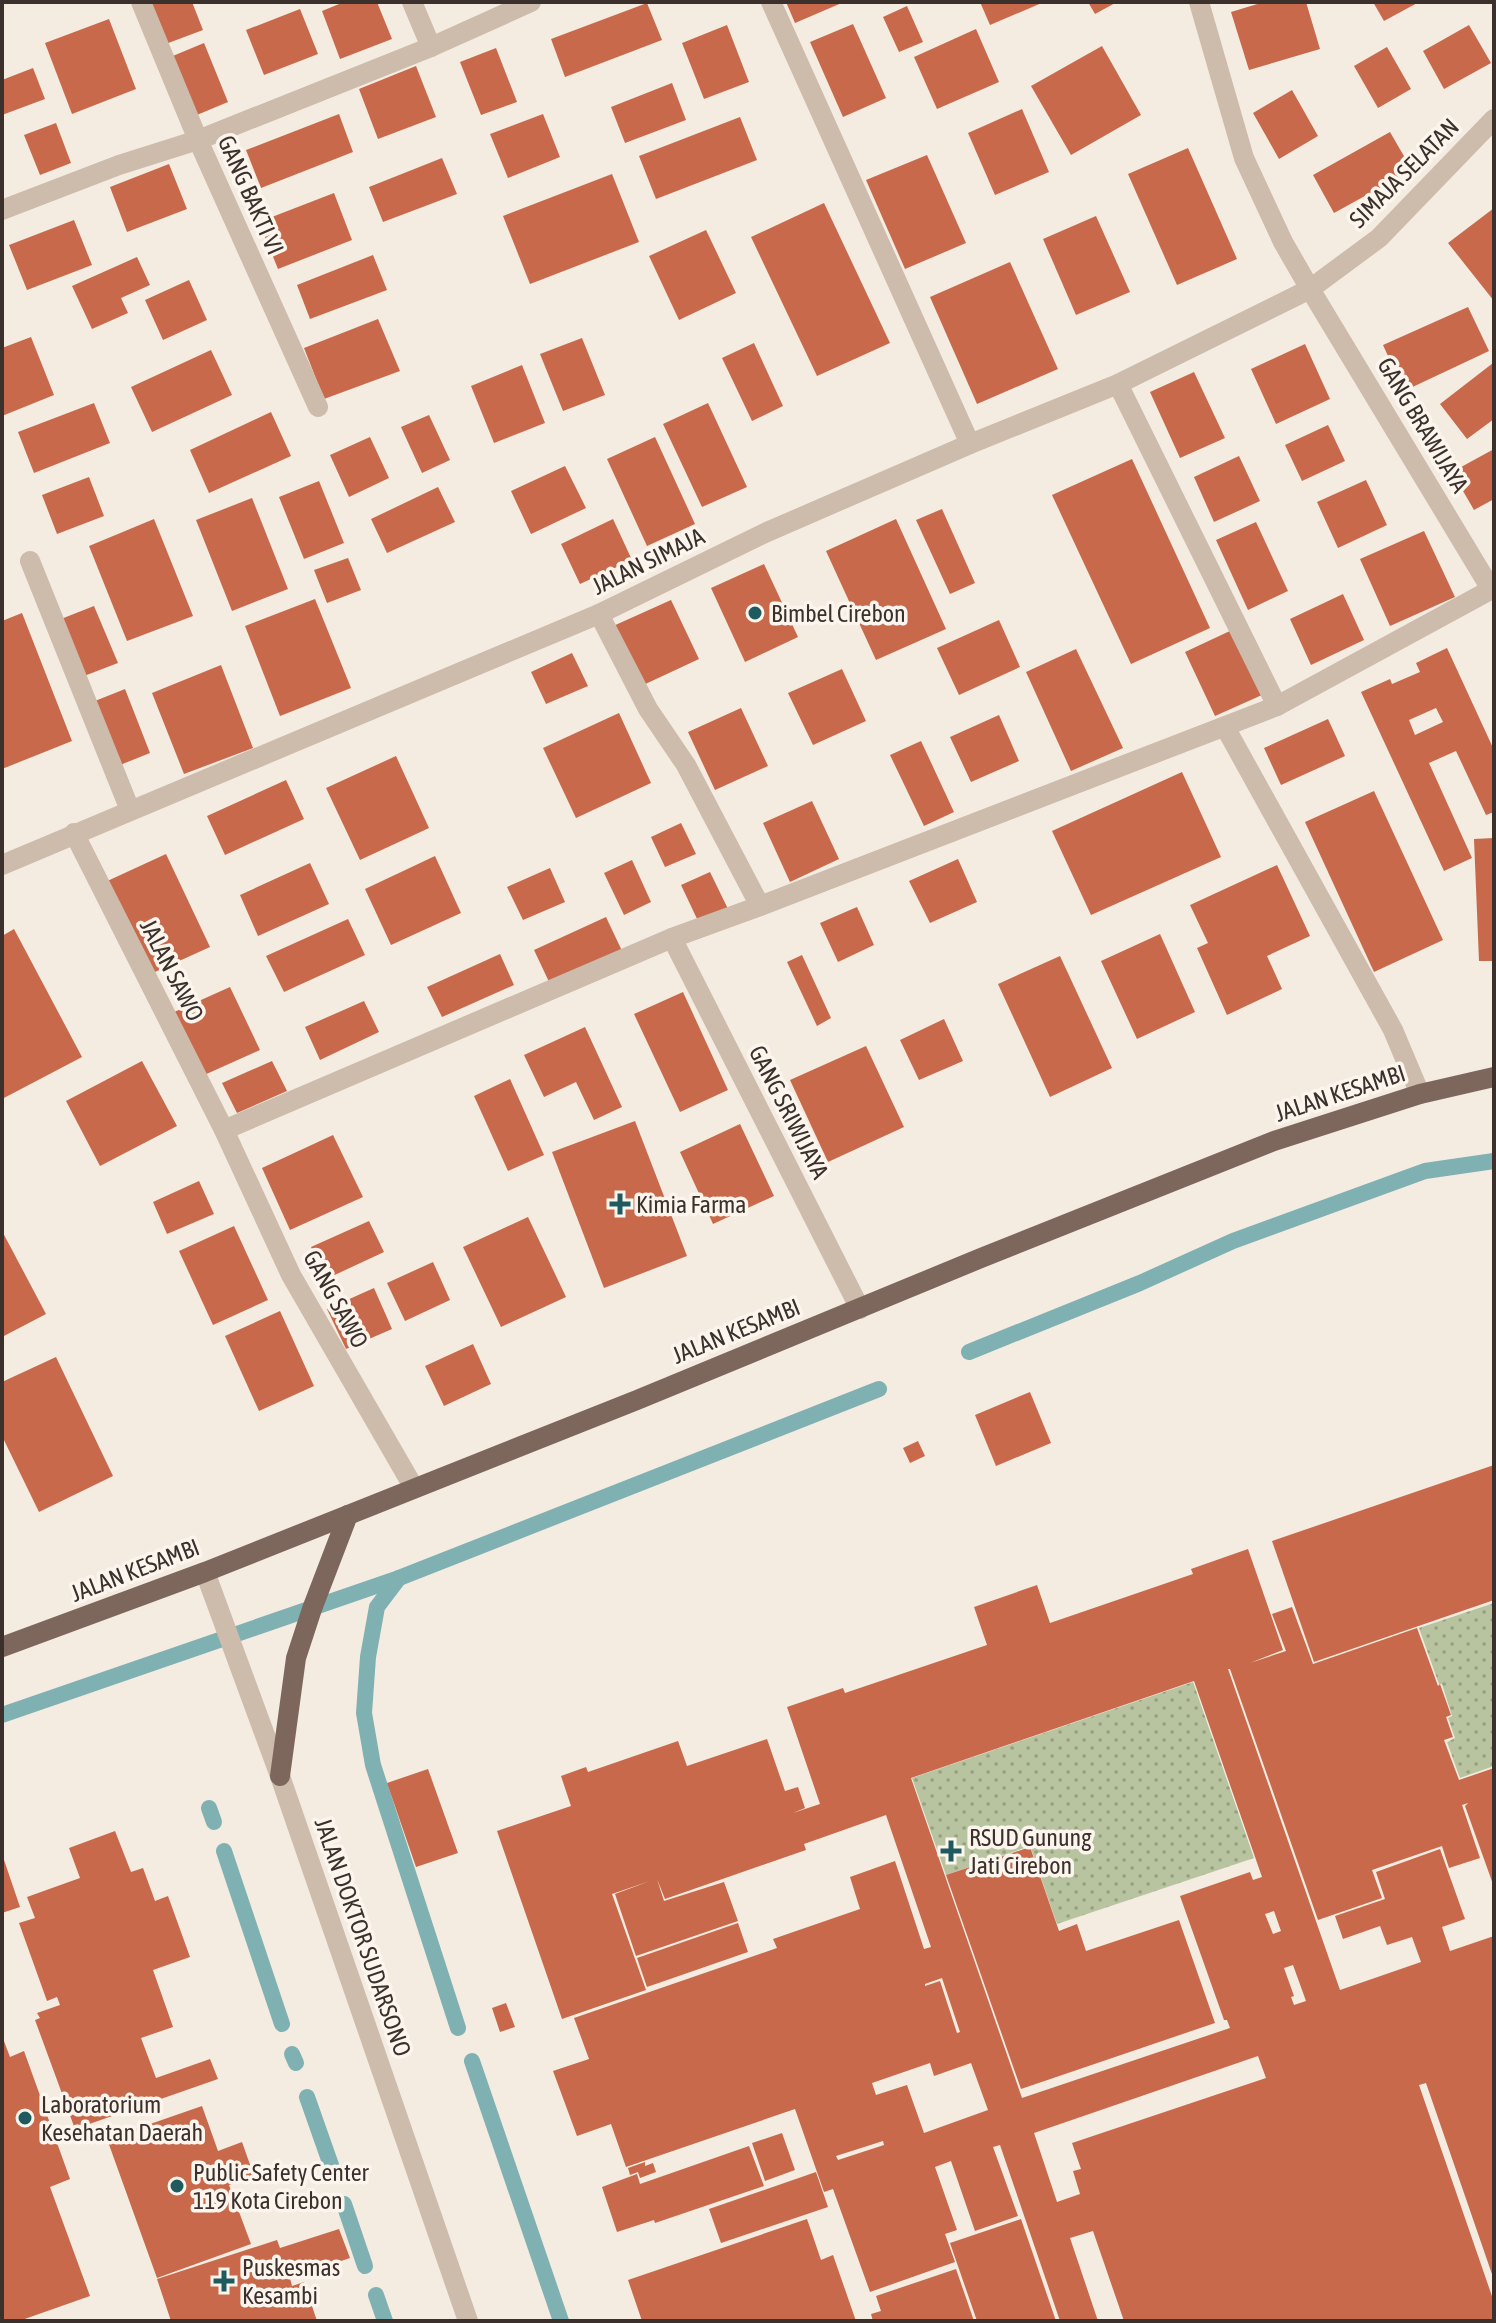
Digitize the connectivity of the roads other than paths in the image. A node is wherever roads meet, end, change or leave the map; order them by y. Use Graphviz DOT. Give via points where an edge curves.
graph roads {
  1 [pos="141,2"];
  2 [pos="412,2"];
  3 [pos="531,2"];
  4 [pos="771,2"];
  5 [pos="1199,2"];
  6 [pos="431,47"];
  7 [pos="1494,119"];
  8 [pos="198,140"];
  9 [pos="2,210"];
  10 [pos="1310,289"];
  11 [pos="1118,384"];
  12 [pos="318,407"];
  13 [pos="970,444"];
  14 [pos="30,561"];
  15 [pos="1493,588"];
  16 [pos="599,614"];
  17 [pos="1277,706"];
  18 [pos="1225,727"];
  19 [pos="130,810"];
  20 [pos="74,833"];
  21 [pos="2,865"];
  22 [pos="760,906"];
  23 [pos="672,938"];
  24 [pos="1494,1077"];
  25 [pos="1420,1094"];
  26 [pos="224,1130"];
  27 [pos="860,1309"];
  28 [pos="414,1488"];
  29 [pos="348,1515"];
  30 [pos="205,1572"];
  31 [pos="2,1647"];
  32 [pos="280,1776"];
  33 [pos="468,2321"];
  1 -- 8 [label="street, GANG BAKTI VI"];
  2 -- 6 [label="street"];
  3 -- 6 [label="street"];
  4 -- 13 [label="street"];
  5 -- 10 [label="street, GANG BRAWIJAYA" via="1244,158"];
  6 -- 8 [label="street"];
  7 -- 10 [label="street, SIMAJA SELATAN" via="1379,238"];
  8 -- 9 [label="street"];
  8 -- 12 [label="street, GANG BAKTI VI"];
  10 -- 11 [label="street, JALAN SIMAJA"];
  10 -- 15 [label="street, GANG BRAWIJAYA"];
  11 -- 13 [label="street, JALAN SIMAJA"];
  11 -- 17 [label="street"];
  13 -- 16 [label="street, JALAN SIMAJA" via="767,532"];
  14 -- 19 [label="street"];
  15 -- 17 [label="street"];
  16 -- 19 [label="street, JALAN SIMAJA"];
  16 -- 22 [label="street"];
  17 -- 18 [label="street"];
  18 -- 22 [label="street"];
  18 -- 25 [label="street" via="1393,1030"];
  19 -- 20 [label="street, JALAN SIMAJA"];
  20 -- 21 [label="street, JALAN SIMAJA"];
  20 -- 26 [label="street, JALAN SAWO"];
  22 -- 23 [label="street"];
  23 -- 26 [label="street"];
  23 -- 27 [label="street, GANG SRIWIJAYA"];
  24 -- 25 [label="main road, JALAN KESAMBI"];
  25 -- 27 [label="main road, JALAN KESAMBI" via="1274,1141"];
  26 -- 28 [label="street, GANG SAWO" via="291,1275"];
  27 -- 28 [label="main road, JALAN KESAMBI"];
  28 -- 29 [label="main road, JALAN KESAMBI"];
  29 -- 30 [label="main road, JALAN KESAMBI"];
  29 -- 32 [label="main road" via="296,1658"];
  30 -- 31 [label="main road, JALAN KESAMBI"];
  30 -- 32 [label="street, JALAN DOKTOR SUDARSONO"];
  32 -- 33 [label="street, JALAN DOKTOR SUDARSONO"];
}
